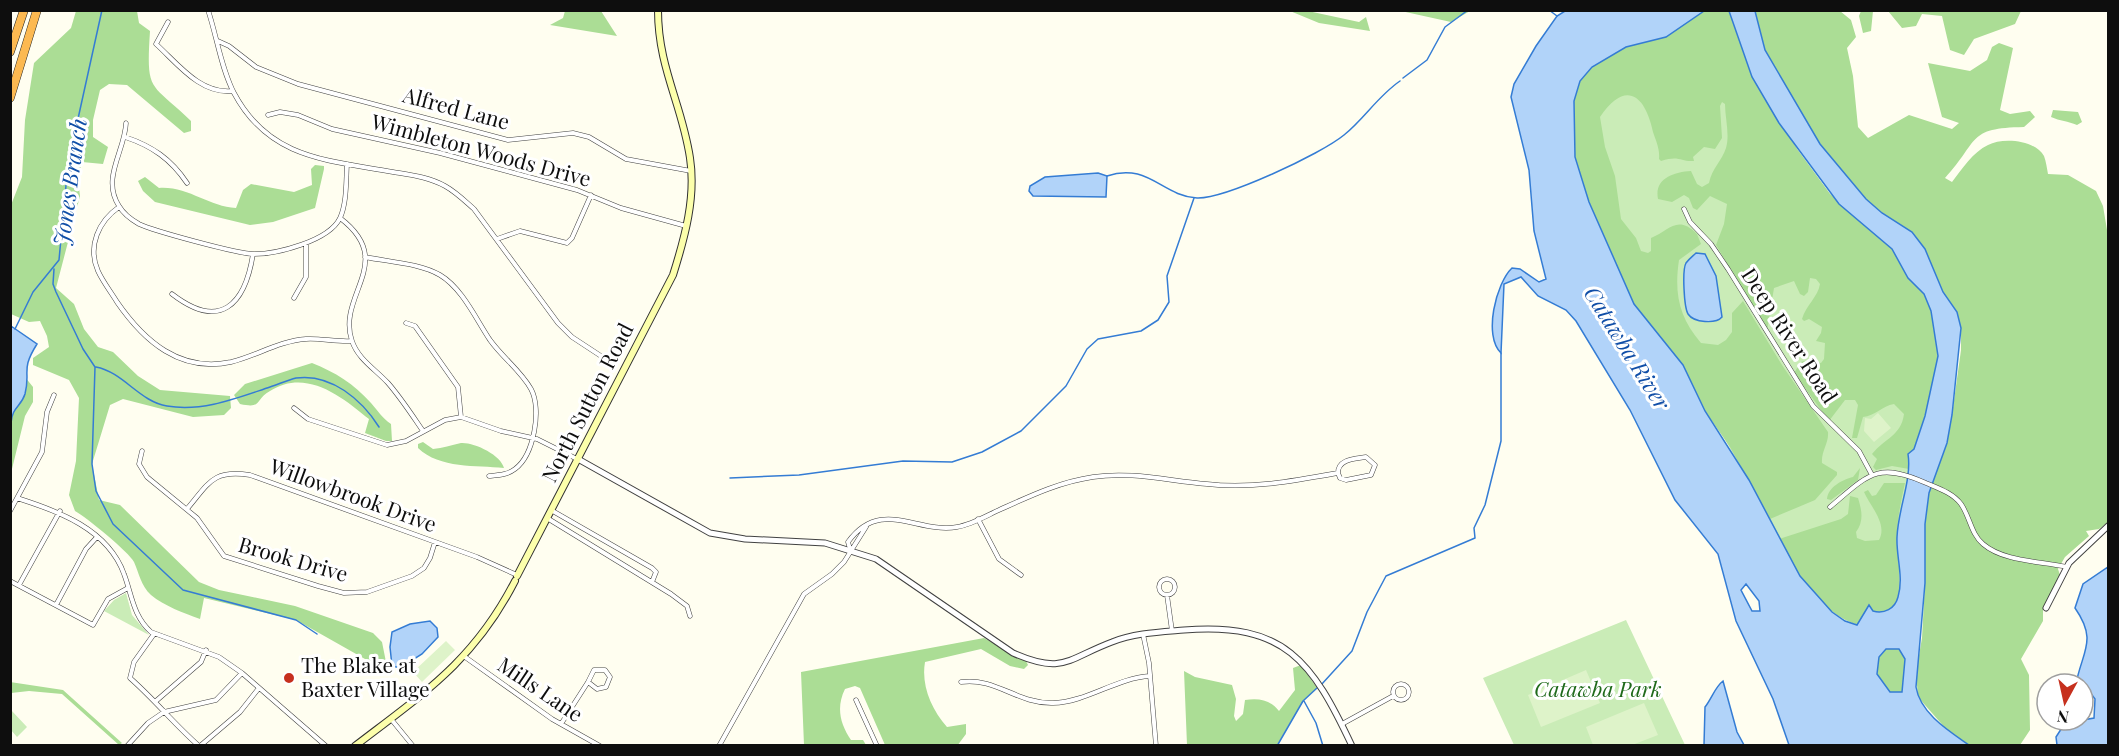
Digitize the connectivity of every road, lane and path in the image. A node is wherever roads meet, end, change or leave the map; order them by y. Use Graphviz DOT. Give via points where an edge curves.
graph roads {
  1 [pos="24,10"];
  2 [pos="37,10"];
  3 [pos="208,10"];
  4 [pos="658,10"];
  5 [pos="168,22"];
  6 [pos="218,41"];
  7 [pos="10,52"];
  8 [pos="232,91"];
  9 [pos="10,98"];
  10 [pos="268,114"];
  11 [pos="126,123"];
  12 [pos="125,137"];
  13 [pos="347,164"];
  14 [pos="692,171"];
  15 [pos="187,183"];
  16 [pos="591,195"];
  17 [pos="119,207"];
  18 [pos="1684,209"];
  19 [pos="339,218"];
  20 [pos="686,226"];
  21 [pos="497,239"];
  22 [pos="306,243"];
  23 [pos="253,254"];
  24 [pos="365,257"];
  25 [pos="172,294"];
  26 [pos="294,298"];
  27 [pos="406,323"];
  28 [pos="351,341"];
  29 [pos="604,358"];
  30 [pos="54,394"];
  31 [pos="294,408"];
  32 [pos="461,417"];
  33 [pos="423,431"];
  34 [pos="532,437"];
  35 [pos="142,451"];
  36 [pos="578,459"];
  37 [pos="1338,473"];
  38 [pos="1872,475"];
  39 [pos="489,476"];
  40 [pos="17,498"];
  41 [pos="1830,507"];
  42 [pos="188,509"];
  43 [pos="551,510"];
  44 [pos="10,511"];
  45 [pos="60,512"];
  46 [pos="547,518"];
  47 [pos="978,519"];
  48 [pos="2109,526"];
  49 [pos="97,537"];
  50 [pos="435,542"];
  51 [pos="850,549"];
  52 [pos="2067,567"];
  53 [pos="1021,575"];
  54 [pos="516,578"];
  55 [pos="10,580"];
  56 [pos="652,582"];
  57 [pos="19,585"];
  58 [pos="129,588"];
  59 [pos="1167,595"];
  60 [pos="56,605"];
  61 [pos="2046,609"];
  62 [pos="690,616"];
  63 [pos="1172,631"];
  64 [pos="154,634"];
  65 [pos="1143,634"];
  66 [pos="206,650"];
  67 [pos="465,657"];
  68 [pos="242,673"];
  69 [pos="1150,676"];
  70 [pos="588,682"];
  71 [pos="961,682"];
  72 [pos="259,688"];
  73 [pos="1394,696"];
  74 [pos="856,700"];
  75 [pos="156,701"];
  76 [pos="164,712"];
  77 [pos="391,719"];
  78 [pos="561,724"];
  79 [pos="1341,724"];
  80 [pos="127,746"];
  81 [pos="200,746"];
  82 [pos="326,746"];
  83 [pos="355,746"];
  84 [pos="414,746"];
  85 [pos="600,746"];
  86 [pos="719,746"];
  87 [pos="877,746"];
  88 [pos="1156,746"];
  89 [pos="1352,746"];
  1 -- 7 [label="highway"];
  2 -- 9 [label="highway"];
  3 -- 6 [label="street"];
  4 -- 14 [label="main road, North Sutton Road" via="661,57 683,125"];
  5 -- 8 [label="street" via="156,45 196,80 213,90"];
  6 -- 8 [label="street"];
  6 -- 14 [label="street, Alfred Lane" via="256,67 298,84 508,140 573,133 589,137 626,159"];
  8 -- 13 [label="street" via="256,125 274,141 296,152"];
  10 -- 16 [label="street, Wimbleton Woods Drive" via="298,115 332,129 440,153"];
  11 -- 12 [label="street"];
  12 -- 15 [label="street" via="164,155"];
  12 -- 17 [label="street" via="112,181"];
  13 -- 19 [label="street"];
  13 -- 21 [label="street" via="417,176 445,186 474,208"];
  14 -- 20 [label="main road, North Sutton Road"];
  16 -- 20 [label="street, Wimbleton Woods Drive" via="621,208"];
  16 -- 21 [label="street" via="567,243 520,231"];
  17 -- 23 [label="street" via="140,225"];
  17 -- 28 [label="street" via="108,214 95,240 96,266 126,315 144,338 161,350 178,358 216,364 306,339"];
  18 -- 38 [label="street, Deep River Road" via="1723,261 1813,406 1859,451"];
  19 -- 22 [label="street" via="322,236"];
  19 -- 24 [label="street" via="357,236"];
  20 -- 36 [label="main road, North Sutton Road" via="673,275"];
  21 -- 29 [label="street" via="558,323"];
  22 -- 23 [label="street"];
  22 -- 26 [label="street" via="306,277"];
  23 -- 25 [label="street" via="245,287 233,304 204,311"];
  24 -- 28 [label="street" via="364,274 350,318"];
  24 -- 34 [label="street" via="421,268 449,282 497,349 531,388 537,412"];
  27 -- 32 [label="street" via="415,326 458,387"];
  28 -- 33 [label="street" via="365,362 387,381"];
  30 -- 40 [label="street" via="47,412 42,452"];
  31 -- 33 [label="street" via="308,419 378,444 406,441"];
  32 -- 33 [label="street"];
  32 -- 34 [label="street"];
  34 -- 36 [label="street"];
  34 -- 39 [label="street" via="524,462 506,474"];
  35 -- 42 [label="street, Brook Drive" via="139,464 147,477"];
  36 -- 43 [label="main road, North Sutton Road"];
  36 -- 51 [label="street" via="710,532"];
  37 -- 37 [label="street" via="1346,480 1368,476 1375,465 1366,458 1342,462"];
  37 -- 47 [label="street" via="1245,485 1095,476 1051,486"];
  38 -- 41 [label="street"];
  38 -- 52 [label="street" via="1892,471 1939,489 1961,504 1983,545 2009,557"];
  40 -- 44 [label="street"];
  40 -- 45 [label="street"];
  42 -- 50 [label="street, Willowbrook Drive" via="212,480 231,472 267,480"];
  42 -- 50 [label="street, Brook Drive" via="224,556 344,593 367,592 412,576 424,568"];
  43 -- 46 [label="main road, North Sutton Road"];
  43 -- 56 [label="street" via="652,568 656,572"];
  45 -- 49 [label="street"];
  45 -- 57 [label="street"];
  46 -- 54 [label="main road, North Sutton Road"];
  46 -- 56 [label="street"];
  47 -- 51 [label="street" via="953,528 939,528 892,518 866,526"];
  47 -- 53 [label="street" via="999,559"];
  48 -- 52 [label="street" via="2088,542"];
  49 -- 58 [label="street" via="119,563"];
  49 -- 60 [label="street" via="86,549"];
  50 -- 54 [label="street, Willowbrook Drive" via="477,556"];
  51 -- 65 [label="street" via="889,567 1013,653 1036,663 1067,663 1111,642"];
  51 -- 86 [label="street" via="832,574 804,594"];
  52 -- 61 [label="street"];
  54 -- 67 [label="main road, North Sutton Road" via="492,622"];
  55 -- 57 [label="street"];
  56 -- 62 [label="street" via="687,606"];
  57 -- 60 [label="street"];
  58 -- 60 [label="street" via="108,599 93,625"];
  58 -- 64 [label="street" via="138,618"];
  59 -- 59 [label="street" via="1175,587 1166,579 1158,589"];
  59 -- 63 [label="street"];
  63 -- 65 [label="street"];
  63 -- 79 [label="street" via="1219,628 1255,634 1294,655 1318,681"];
  64 -- 66 [label="street"];
  64 -- 75 [label="street" via="135,662 130,678"];
  65 -- 69 [label="street"];
  66 -- 68 [label="street"];
  66 -- 75 [label="street" via="201,662"];
  67 -- 77 [label="main road, North Sutton Road"];
  67 -- 78 [label="street, Mills Lane"];
  68 -- 72 [label="street"];
  68 -- 76 [label="street" via="216,700"];
  69 -- 71 [label="street" via="1055,703 1022,699 984,681"];
  69 -- 88 [label="street"];
  70 -- 70 [label="street" via="597,690 606,687 610,677 604,670 594,670"];
  70 -- 78 [label="street"];
  72 -- 81 [label="street" via="240,712"];
  72 -- 82 [label="street"];
  73 -- 73 [label="street" via="1405,700 1408,688 1399,684 1393,690"];
  73 -- 79 [label="street"];
  74 -- 87 [label="street"];
  75 -- 76 [label="street"];
  76 -- 80 [label="street"];
  76 -- 81 [label="street"];
  77 -- 83 [label="main road, North Sutton Road"];
  77 -- 84 [label="street"];
  78 -- 85 [label="street, Mills Lane"];
  79 -- 89 [label="street"];
}
